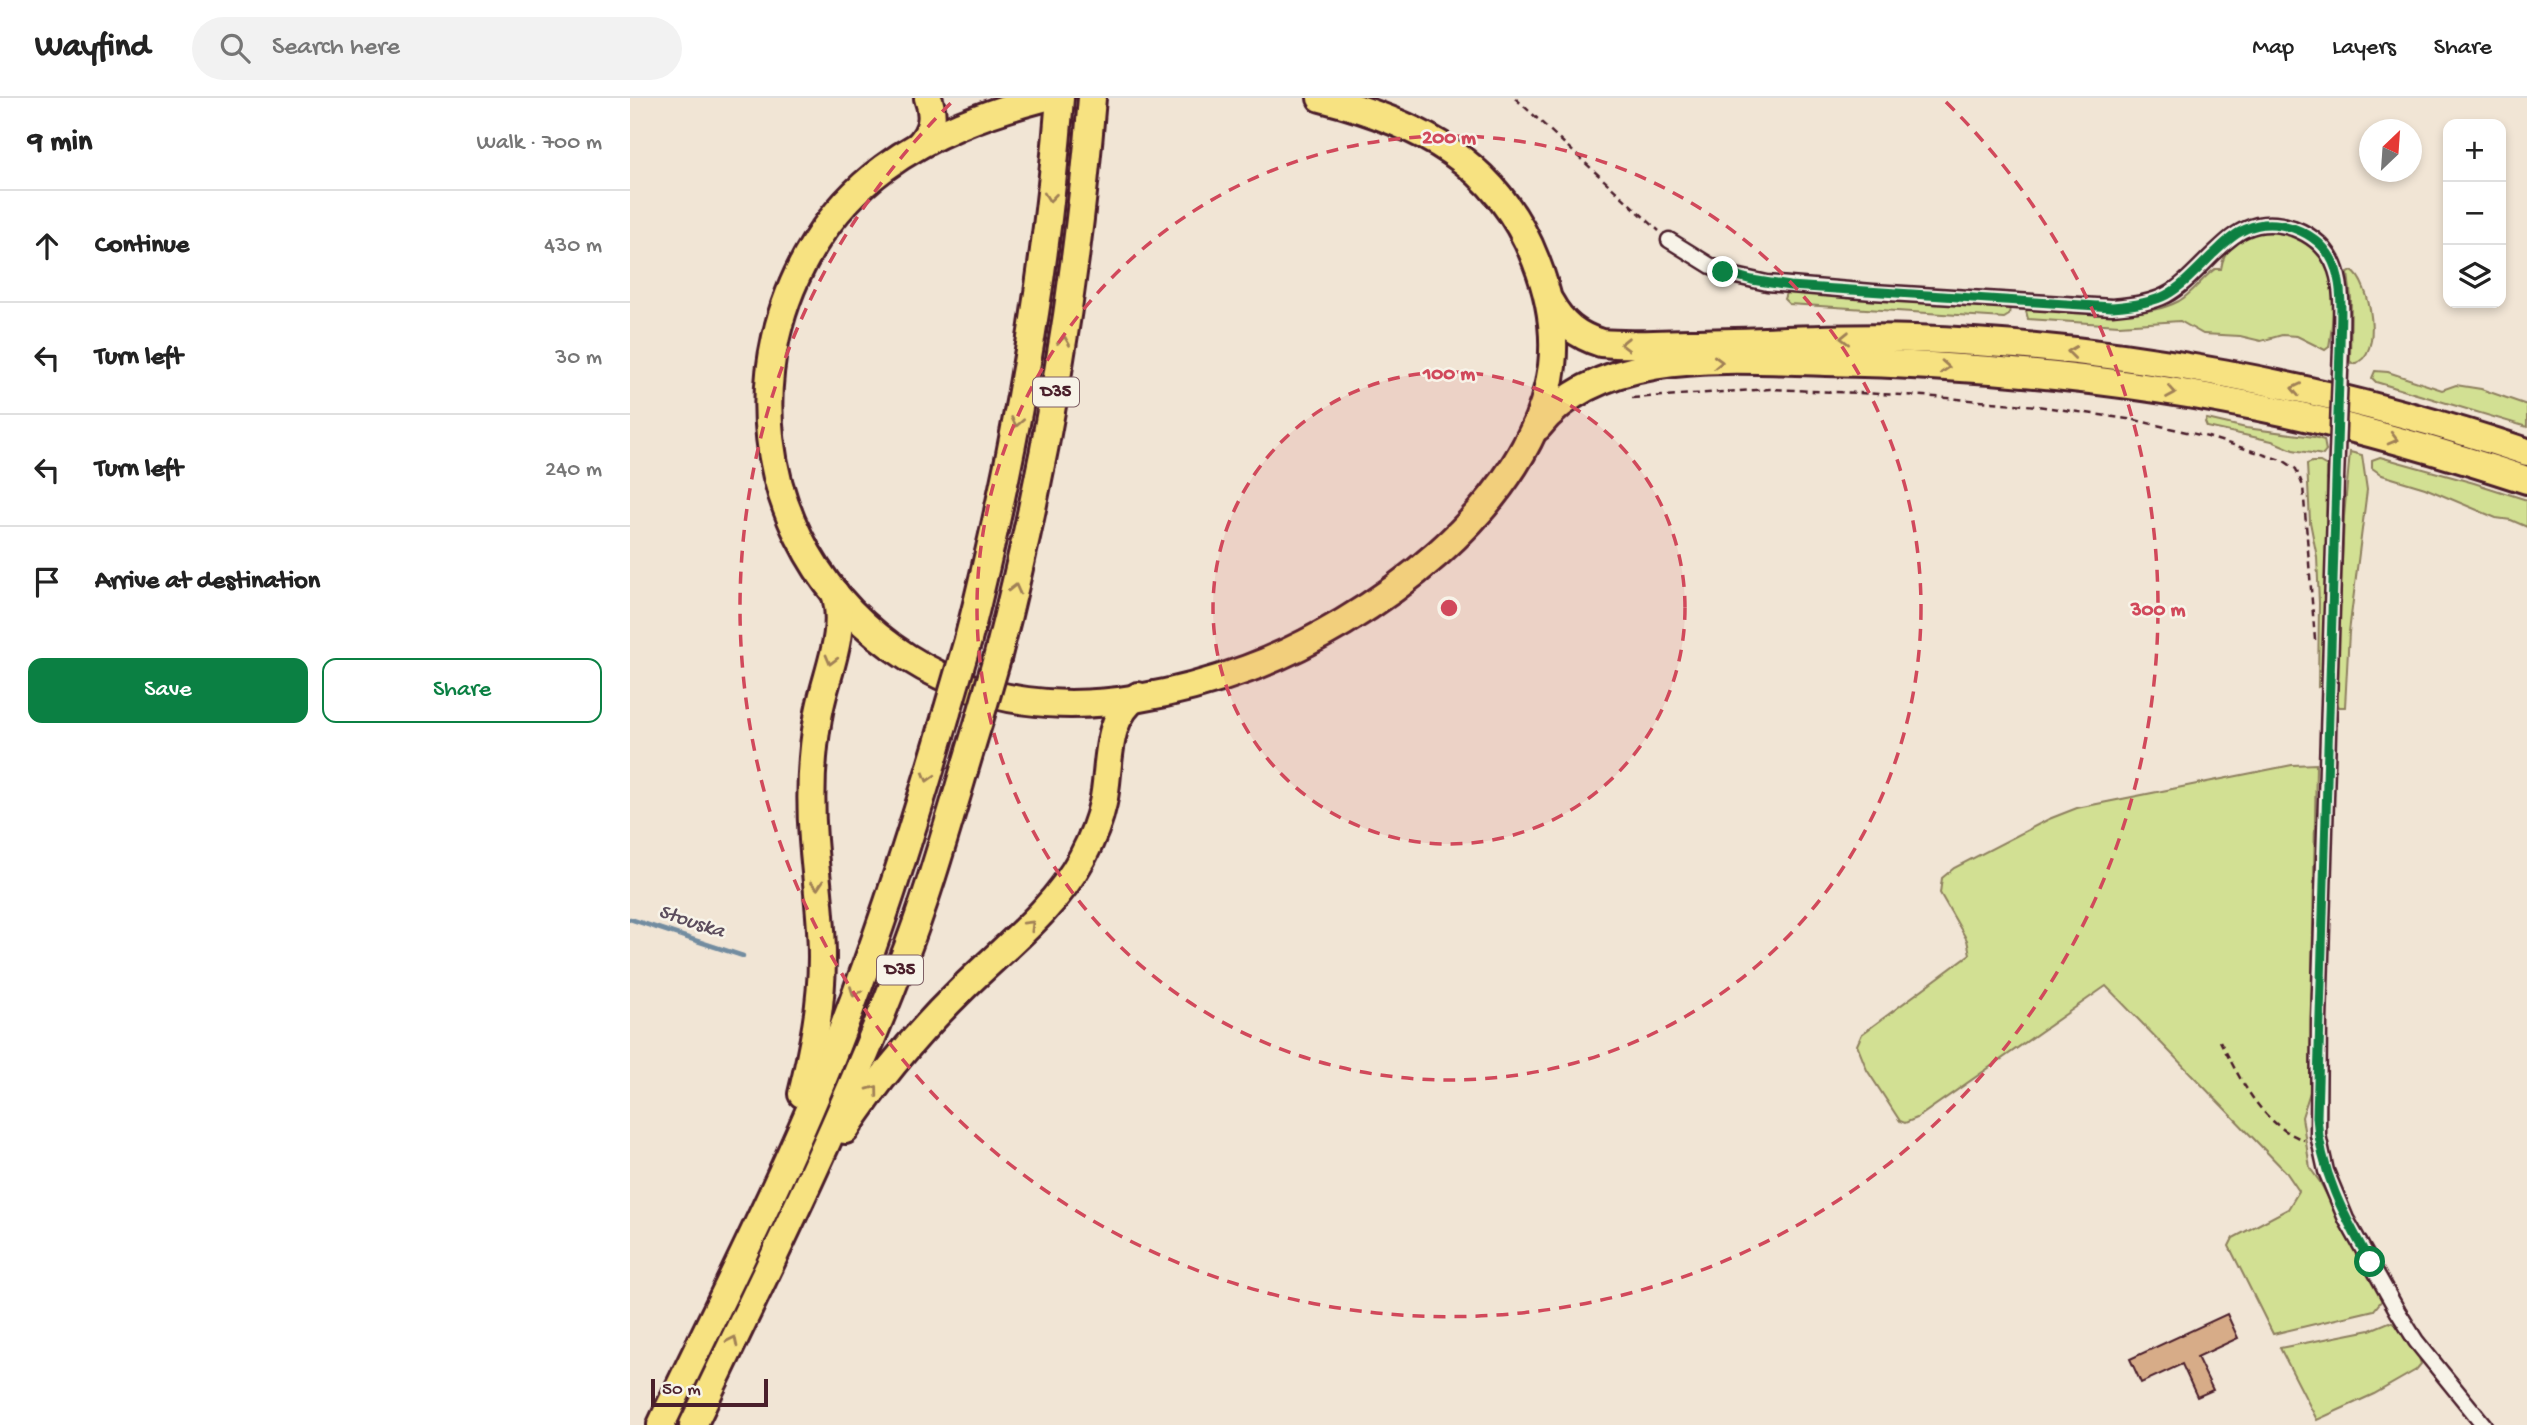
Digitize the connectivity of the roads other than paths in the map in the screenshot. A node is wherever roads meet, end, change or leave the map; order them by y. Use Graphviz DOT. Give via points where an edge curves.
graph roads {
  1 [pos="928,98"];
  2 [pos="1043,98"];
  3 [pos="1060,98"];
  4 [pos="1092,98"];
  5 [pos="1321,98"];
  6 [pos="919,145"];
  7 [pos="1669,240"];
  8 [pos="1546,291"];
  9 [pos="1524,448"];
  10 [pos="2527,452"];
  11 [pos="2527,480"];
  12 [pos="835,593"];
  13 [pos="1138,696"];
  14 [pos="783,1167"];
  15 [pos="797,1209"];
  16 [pos="661,1425"];
  17 [pos="693,1425"];
  18 [pos="2484,1425"];
  1 -- 6 [label="highway" via="932,122"];
  2 -- 6 [label="highway" via="971,120"];
  3 -- 14 [label="highway, D35, one-way, bridge" via="1041,277 1017,423 968,640 912,832 872,946 829,1064"];
  15 -- 4 [label="highway, D35, one-way, bridge" via="902,963 999,655 1050,429 1074,278"];
  5 -- 8 [label="highway" via="1415,129 1467,163 1497,192 1522,227"];
  6 -- 12 [label="highway" via="868,181 825,228 790,294 769,369 768,432 781,494 800,539"];
  7 -- 18 [label="street, bridge" via="1711,267 1767,283 2112,307 2157,300 2247,228 2273,224 2302,232 2328,253 2341,289 2319,1143 2346,1219 2408,1330"];
  8 -- 9 [label="highway" via="1553,328 1552,365 1544,401"];
  10 -- 8 [label="highway, one-way" via="2405,415 2293,388 2046,348 1853,338 1601,343 1569,327"];
  9 -- 11 [label="highway, one-way" via="1567,399 1598,380 1633,369 1756,360 1844,362 2018,372 2200,397 2348,427"];
  9 -- 13 [label="highway" via="1496,491 1451,540 1371,604 1250,668"];
  12 -- 13 [label="highway" via="872,632 909,659 976,690 1051,703"];
  12 -- 14 [label="highway, one-way" via="840,625 822,695 812,769 822,954 820,1006"];
  15 -- 13 [label="highway, one-way" via="848,1126 896,1061 1046,908 1070,876 1098,823 1117,719"];
  14 -- 16 [label="highway, D35"];
  17 -- 15 [label="highway, D35, one-way"];
}
